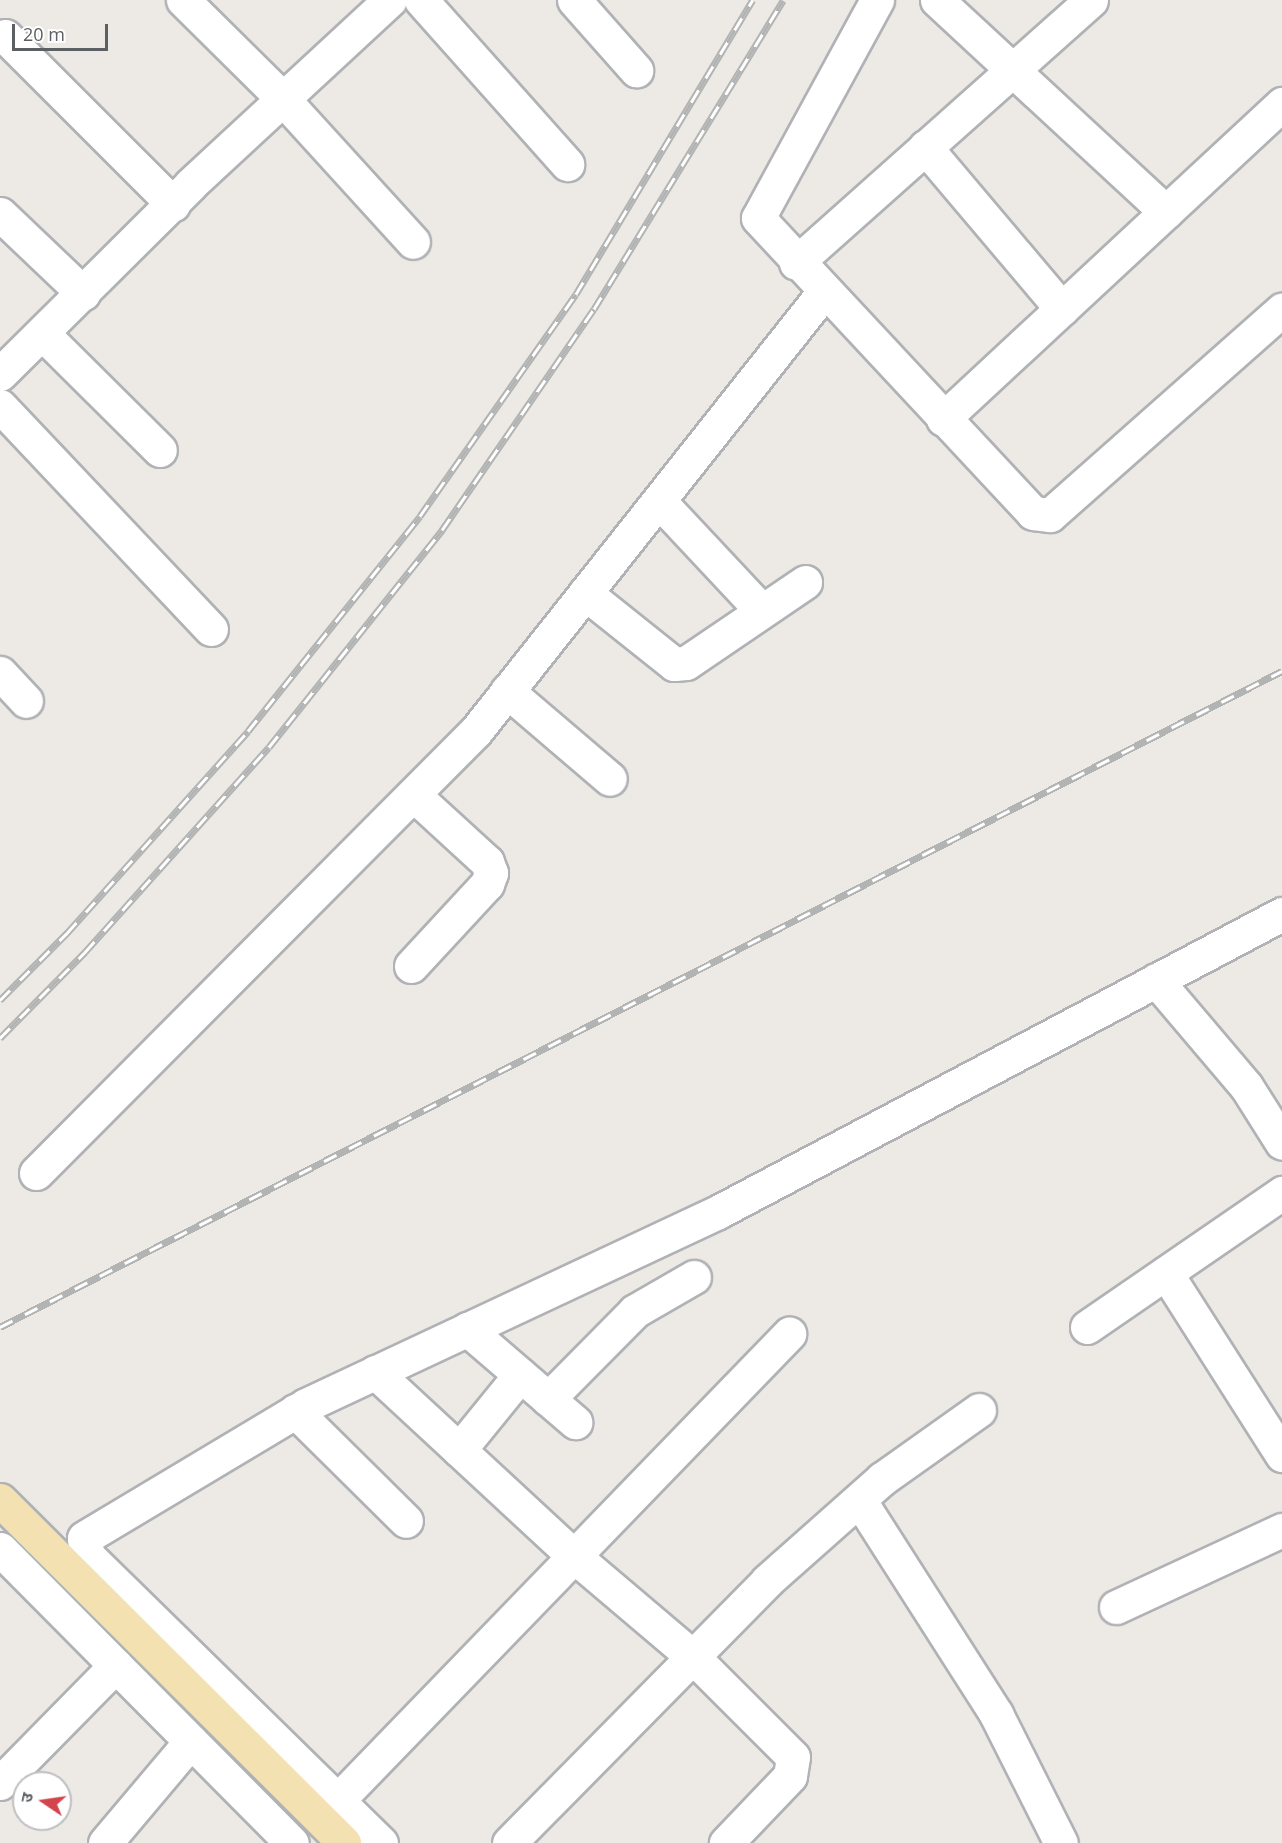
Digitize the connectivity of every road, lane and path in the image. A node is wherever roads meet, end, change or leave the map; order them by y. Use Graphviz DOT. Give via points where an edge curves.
graph roads {
  1 [pos="183,0"];
  2 [pos="390,0"];
  3 [pos="421,0"];
  4 [pos="573,0"];
  5 [pos="877,0"];
  6 [pos="937,0"];
  7 [pos="1091,0"];
  8 [pos="5,36"];
  9 [pos="636,70"];
  10 [pos="1010,72"];
  11 [pos="283,99"];
  12 [pos="1282,104"];
  13 [pos="925,147"];
  14 [pos="567,164"];
  15 [pos="173,204"];
  16 [pos="1166,212"];
  17 [pos="0,214"];
  18 [pos="413,242"];
  19 [pos="796,262"];
  20 [pos="83,293"];
  21 [pos="823,293"];
  22 [pos="1062,309"];
  23 [pos="1282,310"];
  24 [pos="42,333"];
  25 [pos="0,374"];
  26 [pos="0,406"];
  27 [pos="944,419"];
  28 [pos="160,450"];
  29 [pos="658,501"];
  30 [pos="805,582"];
  31 [pos="585,593"];
  32 [pos="760,609"];
  33 [pos="212,629"];
  34 [pos="0,673"];
  35 [pos="507,691"];
  36 [pos="26,701"];
  37 [pos="610,779"];
  38 [pos="414,795"];
  39 [pos="1282,914"];
  40 [pos="411,966"];
  41 [pos="1156,980"];
  42 [pos="1282,1143"];
  43 [pos="36,1173"];
  44 [pos="1282,1193"];
  45 [pos="1166,1273"];
  46 [pos="694,1277"];
  47 [pos="1087,1327"];
  48 [pos="467,1329"];
  49 [pos="789,1334"];
  50 [pos="375,1372"];
  51 [pos="520,1375"];
  52 [pos="548,1399"];
  53 [pos="979,1410"];
  54 [pos="296,1411"];
  55 [pos="576,1422"];
  56 [pos="459,1449"];
  57 [pos="1282,1455"];
  58 [pos="0,1500"];
  59 [pos="860,1501"];
  60 [pos="406,1521"];
  61 [pos="1282,1530"];
  62 [pos="0,1550"];
  63 [pos="574,1556"];
  64 [pos="1116,1606"];
  65 [pos="693,1657"];
  66 [pos="116,1665"];
  67 [pos="191,1741"];
  68 [pos="0,1783"];
  69 [pos="338,1800"];
  70 [pos="733,1841"];
  71 [pos="105,1843"];
  72 [pos="292,1843"];
  73 [pos="344,1843"];
  74 [pos="381,1843"];
  75 [pos="509,1843"];
  76 [pos="1061,1843"];
  1 -- 11 [label="street"];
  2 -- 11 [label="street"];
  3 -- 14 [label="street"];
  4 -- 9 [label="street"];
  5 -- 19 [label="street" via="760,210 764,227"];
  6 -- 10 [label="street"];
  7 -- 10 [label="street"];
  8 -- 15 [label="street"];
  10 -- 13 [label="street"];
  10 -- 16 [label="street"];
  11 -- 15 [label="street"];
  11 -- 18 [label="street"];
  12 -- 16 [label="street"];
  13 -- 19 [label="street"];
  13 -- 22 [label="street"];
  15 -- 20 [label="street"];
  16 -- 22 [label="street"];
  17 -- 20 [label="street"];
  19 -- 21 [label="street"];
  20 -- 24 [label="street"];
  21 -- 27 [label="street"];
  21 -- 29 [label="street"];
  22 -- 27 [label="street"];
  23 -- 27 [label="street" via="1050,515 1033,513"];
  24 -- 25 [label="street"];
  24 -- 28 [label="street"];
  26 -- 33 [label="street"];
  29 -- 31 [label="street"];
  29 -- 32 [label="street"];
  30 -- 32 [label="street"];
  31 -- 32 [label="street" via="674,664 686,663"];
  31 -- 35 [label="street"];
  34 -- 36 [label="street"];
  35 -- 37 [label="street"];
  35 -- 38 [label="street"];
  38 -- 40 [label="street" via="487,862 491,873 488,884"];
  38 -- 43 [label="street"];
  39 -- 41 [label="street"];
  41 -- 42 [label="street" via="1246,1086"];
  41 -- 48 [label="street" via="718,1212"];
  44 -- 45 [label="street"];
  45 -- 47 [label="street"];
  45 -- 57 [label="street"];
  46 -- 52 [label="street" via="635,1311"];
  48 -- 50 [label="street"];
  48 -- 51 [label="street"];
  49 -- 63 [label="street"];
  50 -- 54 [label="street"];
  50 -- 56 [label="street"];
  51 -- 52 [label="street"];
  51 -- 56 [label="street"];
  52 -- 55 [label="street"];
  53 -- 59 [label="street" via="910,1457"];
  54 -- 60 [label="street"];
  54 -- 69 [label="street" via="89,1533 83,1546 88,1556"];
  56 -- 63 [label="street"];
  58 -- 73 [label="main road"];
  59 -- 65 [label="street" via="767,1581"];
  59 -- 76 [label="street" via="996,1714"];
  61 -- 64 [label="street"];
  62 -- 66 [label="street"];
  63 -- 65 [label="street"];
  63 -- 69 [label="street"];
  65 -- 70 [label="street" via="793,1757 790,1776"];
  65 -- 75 [label="street"];
  66 -- 67 [label="street"];
  66 -- 68 [label="street"];
  67 -- 71 [label="street"];
  67 -- 72 [label="street"];
  69 -- 74 [label="street"];
}
